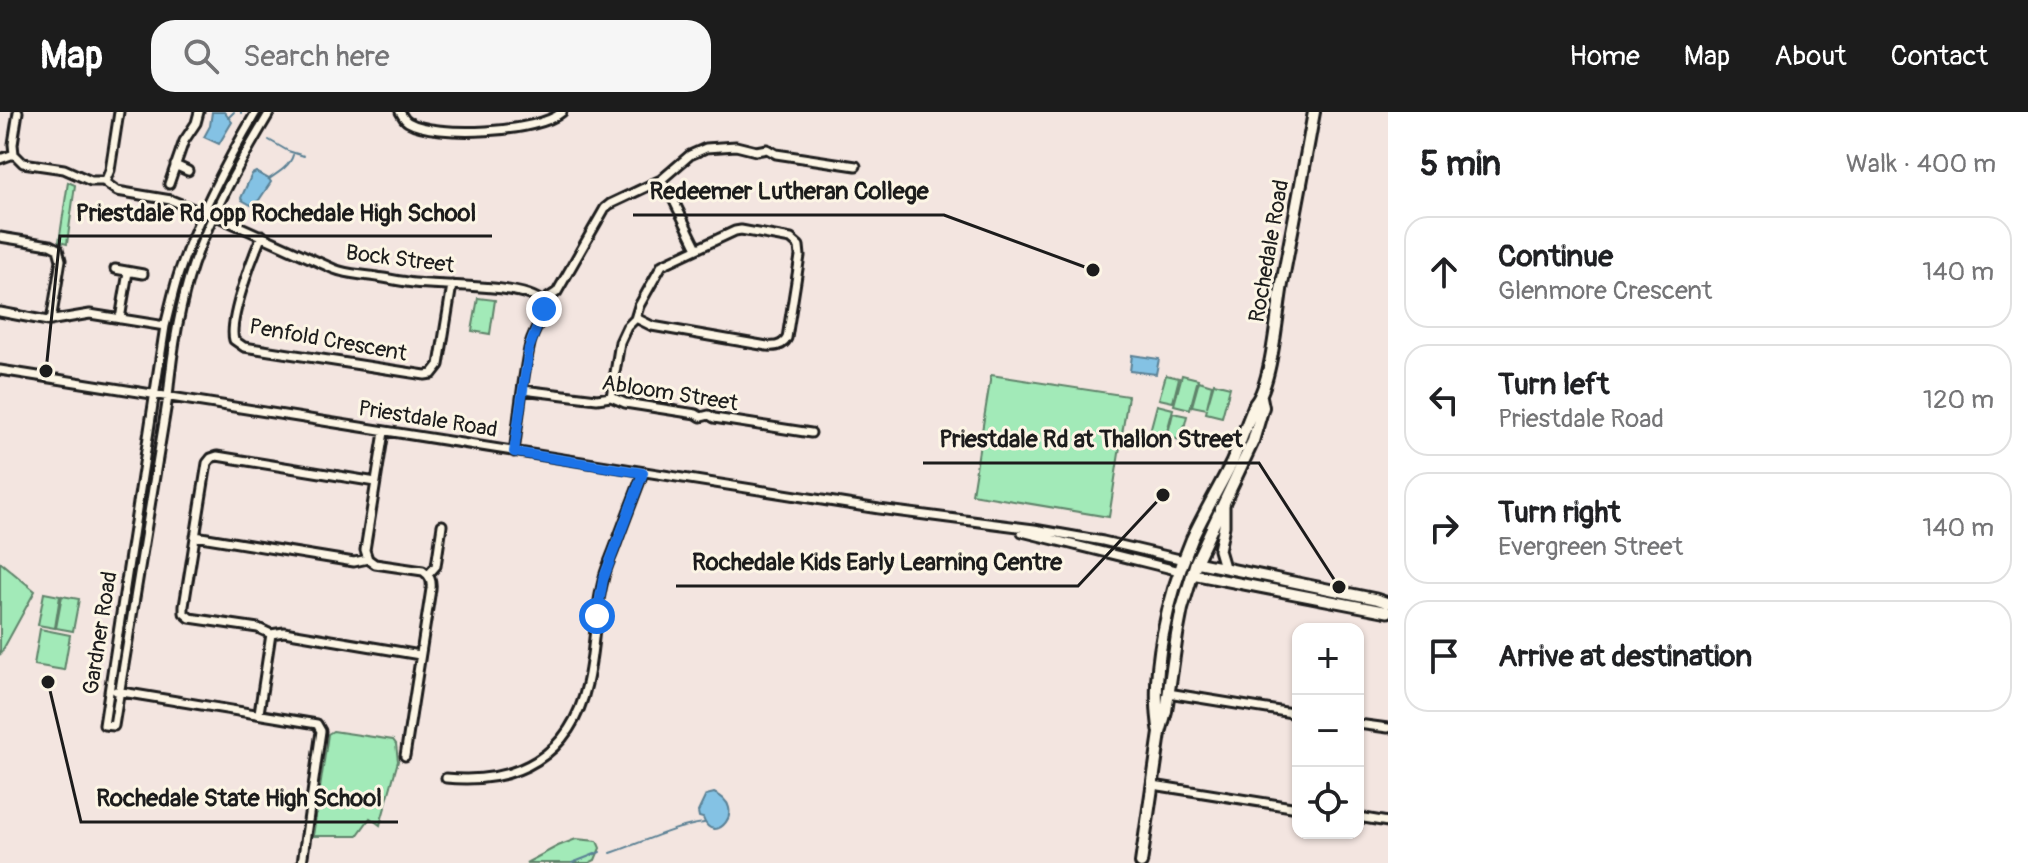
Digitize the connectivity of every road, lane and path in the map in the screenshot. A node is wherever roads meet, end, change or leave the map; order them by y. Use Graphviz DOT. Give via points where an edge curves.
graph roads {
  1 [pos="18,112"];
  2 [pos="119,112"];
  3 [pos="199,112"];
  4 [pos="256,112"];
  5 [pos="270,112"];
  6 [pos="562,112"];
  7 [pos="1314,112"];
  8 [pos="400,113"];
  9 [pos="14,154"];
  10 [pos="0,159"];
  11 [pos="175,165"];
  12 [pos="856,166"];
  13 [pos="188,171"];
  14 [pos="661,180"];
  15 [pos="105,182"];
  16 [pos="169,184"];
  17 [pos="202,211"];
  18 [pos="214,215"];
  19 [pos="262,235"];
  20 [pos="0,237"];
  21 [pos="697,248"];
  22 [pos="115,269"];
  23 [pos="128,272"];
  24 [pos="143,274"];
  25 [pos="452,285"];
  26 [pos="542,302"];
  27 [pos="0,312"];
  28 [pos="636,318"];
  29 [pos="120,319"];
  30 [pos="51,321"];
  31 [pos="165,326"];
  32 [pos="0,370"];
  33 [pos="523,390"];
  34 [pos="155,395"];
  35 [pos="168,397"];
  36 [pos="611,397"];
  37 [pos="1261,397"];
  38 [pos="384,432"];
  39 [pos="811,433"];
  40 [pos="514,452"];
  41 [pos="643,473"];
  42 [pos="376,482"];
  43 [pos="1224,503"];
  44 [pos="442,525"];
  45 [pos="195,536"];
  46 [pos="368,559"];
  47 [pos="1196,562"];
  48 [pos="1182,565"];
  49 [pos="1224,567"];
  50 [pos="1192,574"];
  51 [pos="428,575"];
  52 [pos="1388,603"];
  53 [pos="1388,612"];
  54 [pos="271,634"];
  55 [pos="420,655"];
  56 [pos="110,690"];
  57 [pos="119,692"];
  58 [pos="1168,693"];
  59 [pos="259,713"];
  60 [pos="1292,713"];
  61 [pos="1364,725"];
  62 [pos="1388,728"];
  63 [pos="1160,733"];
  64 [pos="405,756"];
  65 [pos="446,778"];
  66 [pos="1153,785"];
  67 [pos="1292,807"];
  68 [pos="1364,818"];
  69 [pos="1388,822"];
  70 [pos="302,863"];
  71 [pos="1141,863"];
  1 -- 9 [label="street"];
  2 -- 15 [label="street"];
  3 -- 11 [label="street"];
  4 -- 17 [label="street, Gardner Road"];
  5 -- 18 [label="street, Gardner Road"];
  6 -- 8 [label="street" via="536,123 461,132 415,124"];
  7 -- 37 [label="main road, Rochedale Road"];
  9 -- 10 [label="street"];
  9 -- 15 [label="street, Bock Street" via="23,163"];
  11 -- 13 [label="street"];
  11 -- 16 [label="street"];
  12 -- 14 [label="street" via="722,146 690,155"];
  14 -- 21 [label="street"];
  14 -- 26 [label="street" via="605,208 557,292"];
  15 -- 17 [label="street, Bock Street" via="117,191"];
  17 -- 18 [label="street, Bock Street"];
  17 -- 31 [label="street, Gardner Road"];
  18 -- 19 [label="street, Bock Street"];
  18 -- 35 [label="street, Gardner Road" via="186,291"];
  19 -- 25 [label="street, Bock Street" via="351,275"];
  19 -- 25 [label="street, Penfold Crescent" via="232,330 234,340 244,347 432,374 439,365"];
  20 -- 30 [label="street" via="58,249 61,260"];
  21 -- 28 [label="street" via="662,265"];
  21 -- 28 [label="street" via="741,230 796,241 801,251 785,342 743,342 652,326"];
  22 -- 23 [label="street"];
  23 -- 24 [label="street"];
  23 -- 29 [label="street"];
  25 -- 26 [label="street, Bock Street" via="524,293"];
  26 -- 33 [label="street"];
  27 -- 30 [label="street"];
  28 -- 36 [label="street" via="620,342"];
  29 -- 30 [label="street" via="90,314"];
  29 -- 31 [label="street"];
  31 -- 34 [label="street, Gardner Road"];
  32 -- 34 [label="street, Priestdale Road"];
  33 -- 36 [label="street, Abloom Street"];
  33 -- 40 [label="street"];
  34 -- 35 [label="street, Priestdale Road"];
  34 -- 56 [label="street, Gardner Road"];
  35 -- 38 [label="street, Priestdale Road"];
  35 -- 57 [label="street, Gardner Road"];
  36 -- 39 [label="street, Abloom Street"];
  37 -- 43 [label="main road, Rochedale Road" via="1253,441"];
  37 -- 48 [label="main road, Rochedale Road"];
  38 -- 40 [label="street, Priestdale Road"];
  38 -- 42 [label="street"];
  40 -- 41 [label="street, Priestdale Road"];
  41 -- 48 [label="street, Priestdale Road" via="1034,529 1103,541"];
  41 -- 65 [label="street" via="603,580 587,684 564,738 513,773 488,779"];
  42 -- 45 [label="street" via="217,456 207,463"];
  42 -- 46 [label="street"];
  43 -- 47 [label="main road, Rochedale Road"];
  43 -- 49 [label="street" via="1219,550"];
  44 -- 51 [label="street" via="436,566"];
  45 -- 46 [label="street" via="354,562"];
  45 -- 54 [label="street" via="184,613"];
  46 -- 51 [label="street"];
  47 -- 48 [label="main road, Priestdale Road"];
  47 -- 49 [label="street, Priestdale Road"];
  47 -- 50 [label="main road, Rochedale Road"];
  48 -- 50 [label="main road, Priestdale Road"];
  48 -- 63 [label="main road, Rochedale Road" via="1160,657"];
  49 -- 52 [label="street, Priestdale Road"];
  50 -- 53 [label="street, Priestdale Road"];
  50 -- 58 [label="main road, Rochedale Road"];
  51 -- 55 [label="street"];
  54 -- 55 [label="street"];
  54 -- 59 [label="street"];
  55 -- 64 [label="street"];
  56 -- 57 [label="street"];
  56 -- 57 [label="street, Gardner Road" via="104,725 114,726"];
  57 -- 59 [label="street"];
  58 -- 60 [label="street"];
  58 -- 63 [label="main road, Rochedale Road"];
  59 -- 70 [label="street" via="314,722 321,731"];
  61 -- 62 [label="street"];
  63 -- 66 [label="main road, Rochedale Road"];
  66 -- 67 [label="street"];
  66 -- 71 [label="main road, Rochedale Road"];
  68 -- 69 [label="street"];
}
